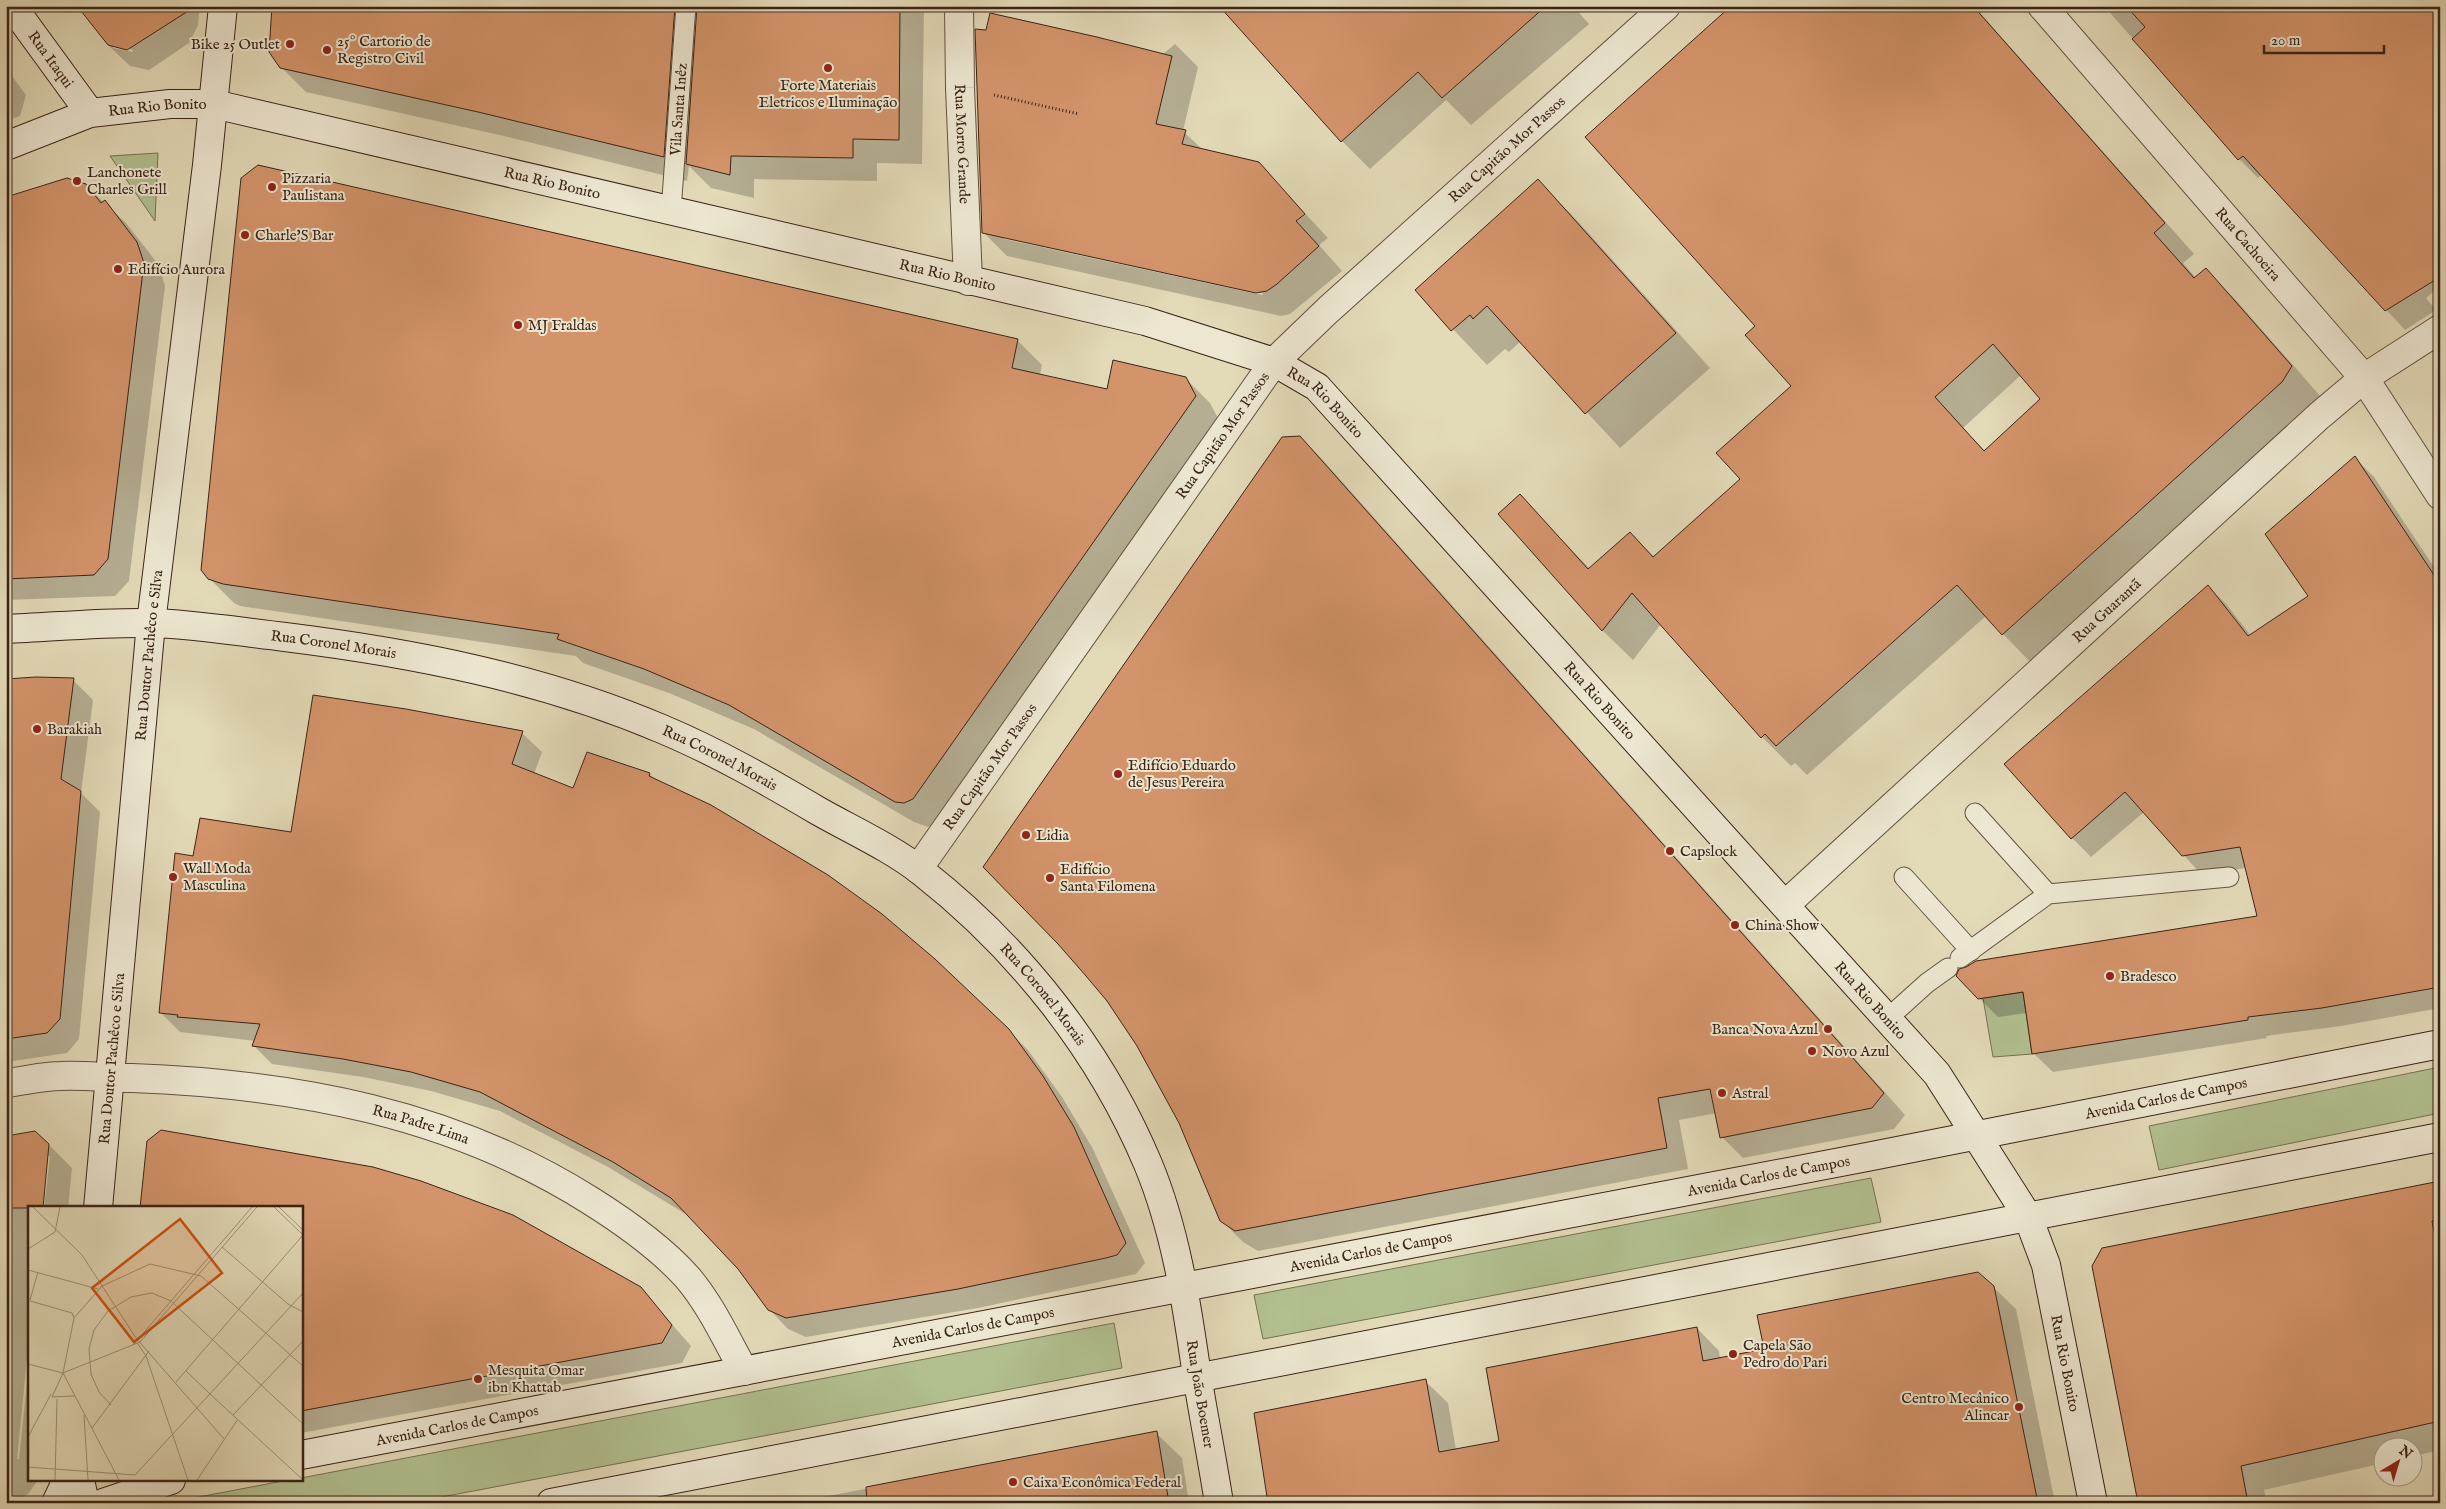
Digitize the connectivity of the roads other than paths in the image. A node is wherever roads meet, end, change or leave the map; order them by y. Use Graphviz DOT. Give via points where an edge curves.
graph roads {
  1 [pos="12,6"];
  2 [pos="223,6"];
  3 [pos="686,6"];
  4 [pos="959,6"];
  5 [pos="1666,6"];
  6 [pos="2042,6"];
  7 [pos="214,104"];
  8 [pos="90,113"];
  9 [pos="6,146"];
  10 [pos="671,211"];
  11 [pos="968,281"];
  12 [pos="2440,329"];
  13 [pos="1274,362"];
  14 [pos="2364,378"];
  15 [pos="2440,495"];
  16 [pos="151,623"];
  17 [pos="6,629"];
  18 [pos="1975,812"];
  19 [pos="918,869"];
  20 [pos="1904,877"];
  21 [pos="2229,877"];
  22 [pos="2048,894"];
  23 [pos="1785,905"];
  24 [pos="1960,959"];
  25 [pos="1887,1019"];
  26 [pos="2440,1044"];
  27 [pos="109,1078"];
  28 [pos="6,1083"];
  29 [pos="1976,1134"];
  30 [pos="2440,1137"];
  31 [pos="98,1206"];
  32 [pos="2028,1217"];
  33 [pos="1184,1286"];
  34 [pos="744,1371"];
  35 [pos="1198,1376"];
  36 [pos="302,1455"];
  37 [pos="65,1482"];
  38 [pos="80,1482"];
  39 [pos="165,1482"];
  40 [pos="56,1503"];
  41 [pos="85,1503"];
  42 [pos="103,1503"];
  43 [pos="551,1503"];
  44 [pos="1219,1503"];
  45 [pos="2093,1503"];
  1 -- 8 [label="street, Rua Itaqui"];
  2 -- 7 [label="street, Rua Doutor Pachêco e Silva"];
  3 -- 10 [label="lane, Vila Santa Inêz"];
  4 -- 11 [label="street, Rua Morro Grande"];
  5 -- 13 [label="street, Rua Capitão Mor Passos" via="1335,303"];
  6 -- 14 [label="street, Rua Cachoeira"];
  7 -- 8 [label="street, Rua Rio Bonito" via="170,104"];
  7 -- 10 [label="street, Rua Rio Bonito"];
  7 -- 16 [label="street, Rua Doutor Pachêco e Silva"];
  8 -- 9 [label="street, Rua Rio Bonito"];
  10 -- 11 [label="street, Rua Rio Bonito"];
  11 -- 13 [label="street, Rua Rio Bonito" via="1145,321"];
  12 -- 14 [label="street, Rua Guarantã"];
  13 -- 19 [label="street, Rua Capitão Mor Passos"];
  13 -- 23 [label="street, Rua Rio Bonito" via="1317,387"];
  14 -- 15 [label="street, Rua Cachoeira"];
  14 -- 23 [label="street, Rua Guarantã" via="2119,597"];
  16 -- 17 [label="street, Rua Coronel Morais"];
  16 -- 19 [label="street, Rua Coronel Morais" via="347,645 461,665 562,692 663,729 760,777"];
  16 -- 27 [label="street, Rua Doutor Pachêco e Silva"];
  18 -- 22 [label="lane"];
  19 -- 33 [label="street, Rua Coronel Morais" via="1003,947 1079,1036 1147,1161 1164,1208"];
  20 -- 24 [label="lane"];
  21 -- 22 [label="lane"];
  22 -- 24 [label="lane"];
  23 -- 25 [label="street, Rua Rio Bonito"];
  24 -- 25 [label="lane"];
  25 -- 29 [label="street, Rua Rio Bonito" via="1937,1074"];
  26 -- 29 [label="street, Avenida Carlos de Campos"];
  27 -- 28 [label="street, Rua Padre Lima" via="59,1076"];
  27 -- 31 [label="street, Rua Doutor Pachêco e Silva"];
  27 -- 34 [label="street, Rua Padre Lima" via="185,1080 345,1101 412,1119 501,1151 620,1219 664,1255 708,1304"];
  29 -- 32 [label="street, Rua Rio Bonito"];
  29 -- 33 [label="street, Avenida Carlos de Campos"];
  30 -- 32 [label="street"];
  32 -- 35 [label="street"];
  32 -- 45 [label="street, Rua Rio Bonito" via="2046,1265"];
  33 -- 34 [label="street, Avenida Carlos de Campos"];
  33 -- 35 [label="street, Rua João Boemer"];
  34 -- 36 [label="street, Avenida Carlos de Campos"];
  35 -- 43 [label="street"];
  35 -- 44 [label="street, Rua João Boemer"];
  37 -- 40 [label="street"];
  38 -- 41 [label="street"];
  39 -- 42 [label="street"];
}
